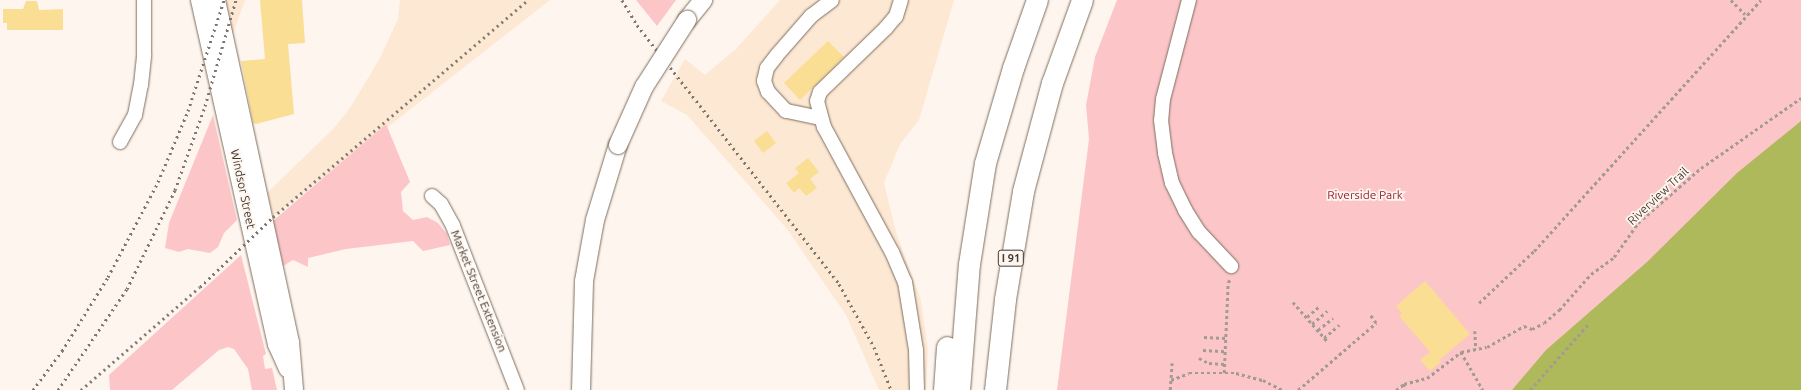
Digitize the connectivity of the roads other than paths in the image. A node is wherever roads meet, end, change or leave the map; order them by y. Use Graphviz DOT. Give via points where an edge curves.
graph roads {
  1 [pos="144,0"];
  2 [pos="200,0"];
  3 [pos="216,0"];
  4 [pos="703,0"];
  5 [pos="832,0"];
  6 [pos="901,0"];
  7 [pos="1037,0"];
  8 [pos="1082,0"];
  9 [pos="1189,0"];
  10 [pos="820,118"];
  11 [pos="120,142"];
  12 [pos="246,168"];
  13 [pos="432,196"];
  14 [pos="969,264"];
  15 [pos="1232,272"];
  16 [pos="292,383"];
  17 [pos="517,390"];
  18 [pos="581,390"];
  19 [pos="917,390"];
  20 [pos="944,390"];
  21 [pos="959,390"];
  22 [pos="995,390"];
  1 -- 11 [label="street" via="141,86 135,115"];
  2 -- 12 [label="main road, Windsor Street"];
  3 -- 12 [label="main road, Windsor Street"];
  4 -- 18 [label="main road, bridge" via="687,20 644,87 618,145 601,195 590,247 582,312"];
  5 -- 10 [label="street" via="811,16 777,55 767,68 764,81 768,92 786,111"];
  6 -- 10 [label="street" via="896,16 886,28 820,92 817,101"];
  7 -- 14 [label="highway" via="1012,68 990,141"];
  8 -- 22 [label="highway, I 91" via="1050,89 1023,191 1005,299"];
  9 -- 15 [label="street" via="1163,99 1161,120 1165,153 1172,183 1185,210 1199,232"];
  10 -- 19 [label="street" via="892,252 904,282 916,350"];
  12 -- 16 [label="main road, Windsor Street" via="277,344"];
  13 -- 17 [label="street, Market Street Extension" via="441,204 453,226"];
  14 -- 20 [label="highway" via="950,319"];
  14 -- 21 [label="highway"];
}
